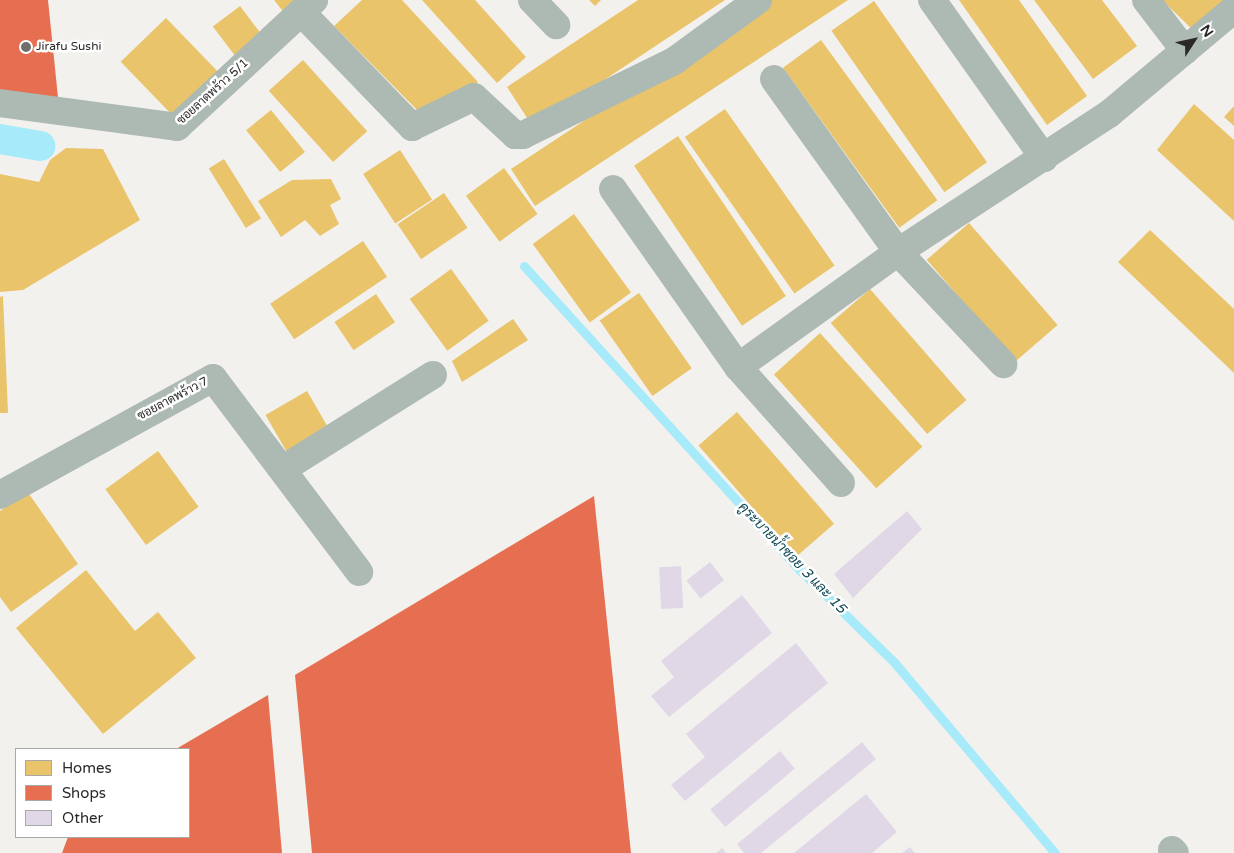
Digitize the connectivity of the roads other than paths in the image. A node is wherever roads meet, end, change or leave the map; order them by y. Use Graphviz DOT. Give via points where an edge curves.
graph roads {
  1 [pos="532,0"];
  2 [pos="758,0"];
  3 [pos="932,0"];
  4 [pos="1146,0"];
  5 [pos="308,6"];
  6 [pos="1234,9"];
  7 [pos="556,25"];
  8 [pos="1185,51"];
  9 [pos="774,79"];
  10 [pos="0,103"];
  11 [pos="1044,158"];
  12 [pos="613,189"];
  13 [pos="898,252"];
  14 [pos="1003,364"];
  15 [pos="738,367"];
  16 [pos="433,374"];
  17 [pos="283,469"];
  18 [pos="841,483"];
  19 [pos="0,496"];
  20 [pos="359,572"];
  1 -- 7 [label="street"];
  2 -- 5 [label="street" via="674,61 523,136 515,135 474,97 412,127"];
  3 -- 11 [label="street"];
  4 -- 8 [label="street"];
  5 -- 10 [label="street, ซอยลาดพร้าว 5/1" via="177,127"];
  6 -- 8 [label="street"];
  8 -- 11 [label="street" via="1109,114"];
  9 -- 13 [label="street"];
  11 -- 13 [label="street"];
  12 -- 15 [label="street"];
  13 -- 14 [label="street"];
  13 -- 15 [label="street"];
  15 -- 18 [label="street"];
  16 -- 17 [label="street"];
  17 -- 19 [label="street, ซอยลาดพร้าว 7" via="213,378"];
  17 -- 20 [label="street, ซอยลาดพร้าว 7"];
}
